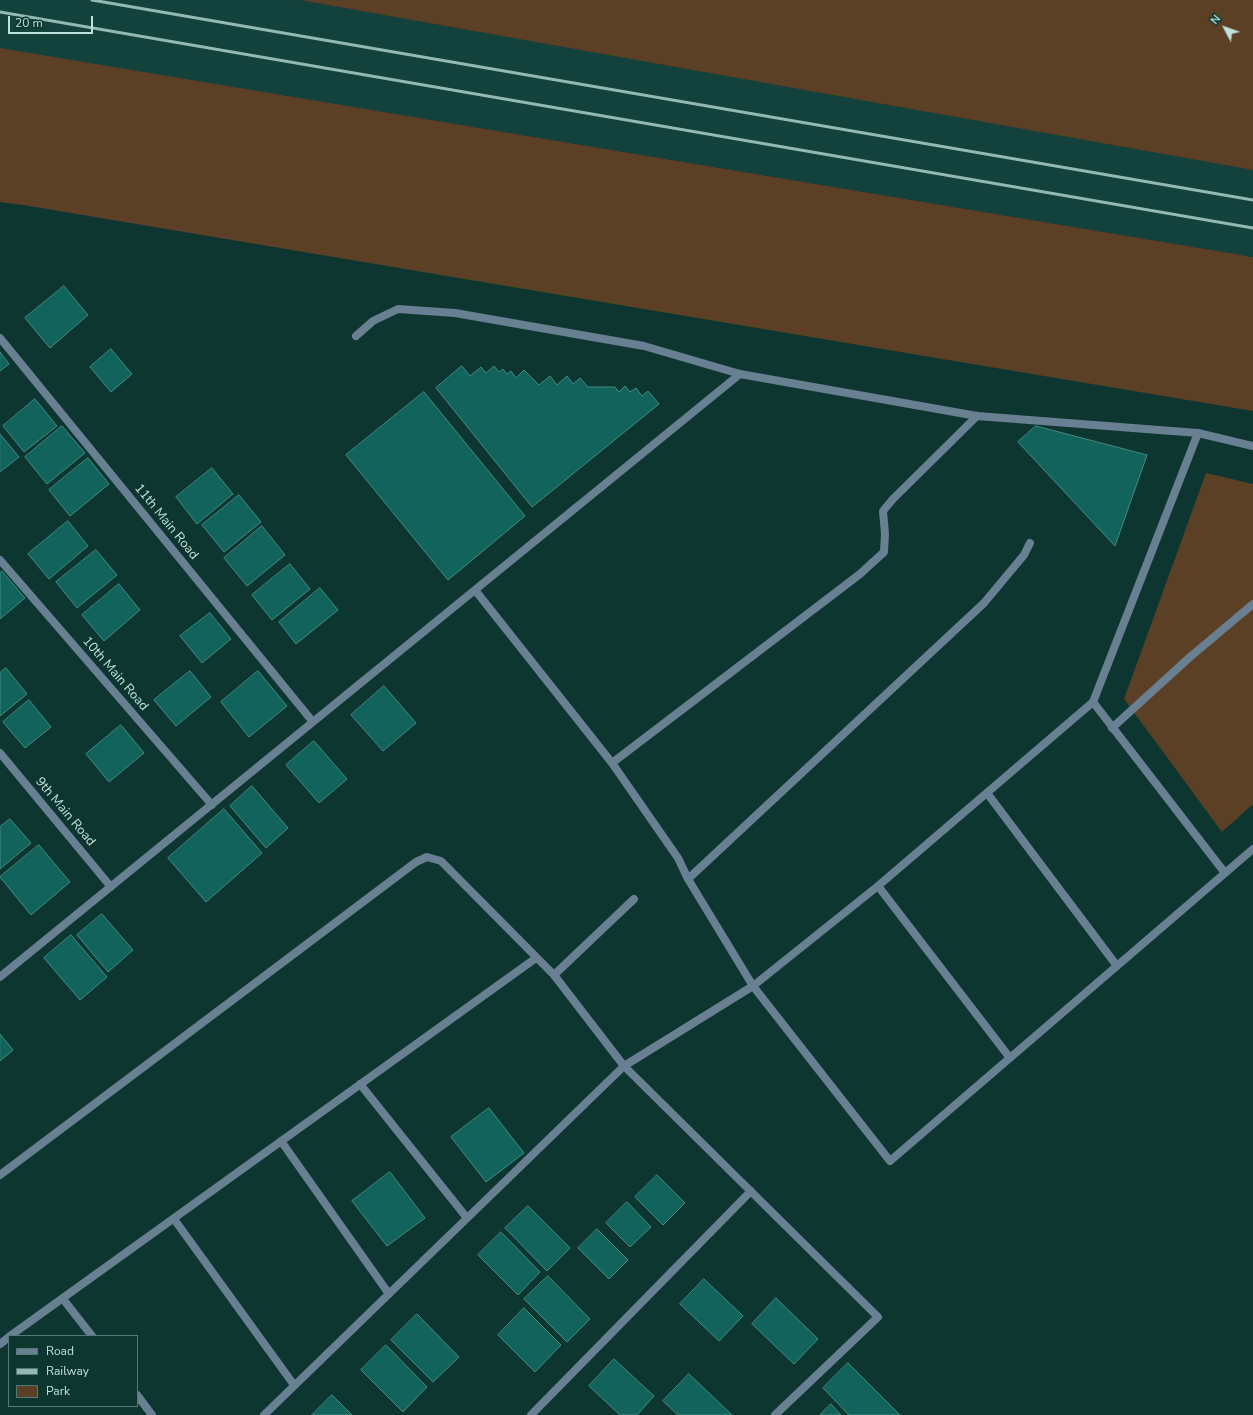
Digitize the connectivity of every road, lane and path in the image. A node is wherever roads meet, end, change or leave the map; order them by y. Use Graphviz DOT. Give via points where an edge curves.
graph roads {
  1 [pos="356,336"];
  2 [pos="0,338"];
  3 [pos="740,374"];
  4 [pos="978,416"];
  5 [pos="1198,432"];
  6 [pos="1253,446"];
  7 [pos="1030,543"];
  8 [pos="0,560"];
  9 [pos="475,590"];
  10 [pos="1253,604"];
  11 [pos="1093,702"];
  12 [pos="313,722"];
  13 [pos="1112,728"];
  14 [pos="0,753"];
  15 [pos="612,763"];
  16 [pos="987,793"];
  17 [pos="212,804"];
  18 [pos="1253,849"];
  19 [pos="1225,873"];
  20 [pos="688,879"];
  21 [pos="878,886"];
  22 [pos="111,887"];
  23 [pos="634,899"];
  24 [pos="536,958"];
  25 [pos="1117,966"];
  26 [pos="554,975"];
  27 [pos="0,977"];
  28 [pos="753,986"];
  29 [pos="1010,1058"];
  30 [pos="624,1066"];
  31 [pos="360,1084"];
  32 [pos="281,1141"];
  33 [pos="0,1175"];
  34 [pos="751,1191"];
  35 [pos="467,1218"];
  36 [pos="174,1219"];
  37 [pos="389,1294"];
  38 [pos="63,1299"];
  39 [pos="10,1335"];
  40 [pos="91,1335"];
  41 [pos="8,1337"];
  42 [pos="0,1344"];
  43 [pos="294,1385"];
  44 [pos="138,1396"];
  45 [pos="152,1415"];
  46 [pos="264,1415"];
  47 [pos="531,1415"];
  48 [pos="775,1415"];
  1 -- 3 [label="street" via="373,321 398,309 455,313 644,346"];
  2 -- 12 [label="street, 11th Main Road"];
  3 -- 4 [label="street"];
  3 -- 9 [label="street"];
  4 -- 5 [label="street"];
  4 -- 15 [label="street" via="883,511 884,552"];
  5 -- 6 [label="street"];
  5 -- 11 [label="street"];
  7 -- 20 [label="street" via="1024,555 984,603"];
  8 -- 17 [label="street, 10th Main Road"];
  9 -- 12 [label="street"];
  9 -- 15 [label="street"];
  10 -- 13 [label="street"];
  11 -- 13 [label="street"];
  11 -- 16 [label="street"];
  12 -- 17 [label="street"];
  13 -- 19 [label="street"];
  14 -- 22 [label="street, 9th Main Road"];
  15 -- 20 [label="street" via="678,858"];
  16 -- 21 [label="street"];
  16 -- 25 [label="street"];
  17 -- 22 [label="street"];
  18 -- 19 [label="street"];
  19 -- 25 [label="street"];
  20 -- 28 [label="street"];
  21 -- 28 [label="street"];
  21 -- 29 [label="street"];
  22 -- 27 [label="street"];
  23 -- 26 [label="street"];
  24 -- 26 [label="street"];
  24 -- 31 [label="street"];
  24 -- 33 [label="street" via="441,861 427,857 416,862"];
  25 -- 29 [label="street"];
  26 -- 30 [label="street"];
  28 -- 29 [label="street" via="890,1161"];
  28 -- 30 [label="street"];
  30 -- 34 [label="street"];
  30 -- 35 [label="street"];
  31 -- 32 [label="street"];
  31 -- 35 [label="street"];
  32 -- 36 [label="street"];
  32 -- 37 [label="street"];
  34 -- 47 [label="street"];
  34 -- 48 [label="street" via="878,1317"];
  35 -- 37 [label="street"];
  36 -- 38 [label="street"];
  36 -- 43 [label="street"];
  37 -- 43 [label="street"];
  38 -- 39 [label="street"];
  38 -- 40 [label="street"];
  41 -- 42 [label="street"];
  43 -- 46 [label="street"];
  44 -- 45 [label="street"];
}
